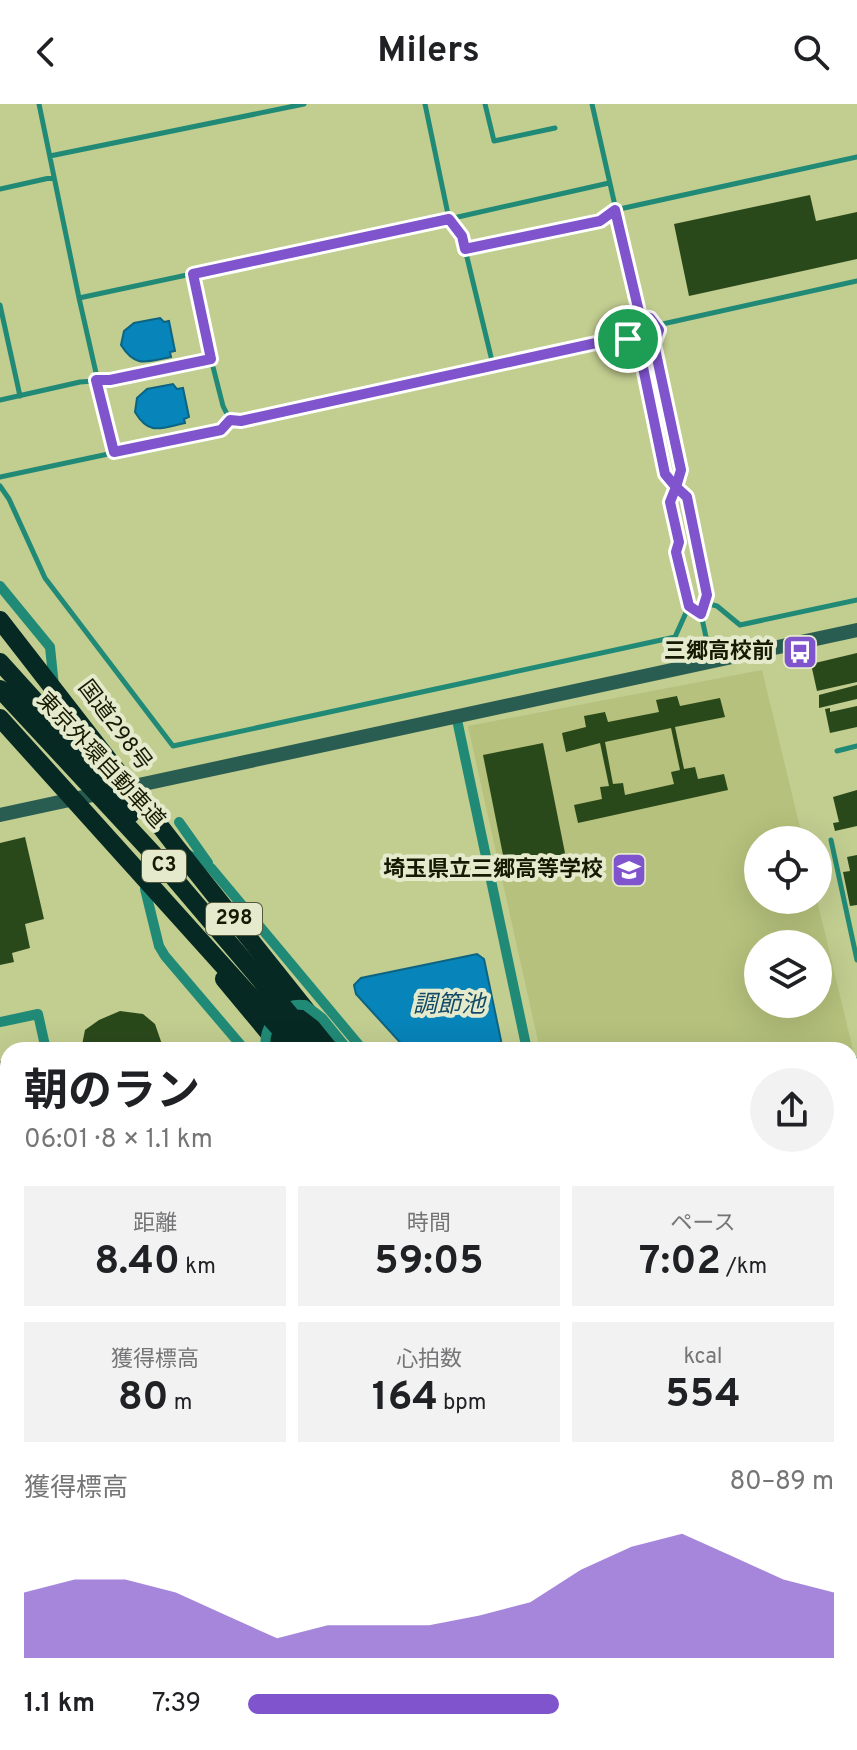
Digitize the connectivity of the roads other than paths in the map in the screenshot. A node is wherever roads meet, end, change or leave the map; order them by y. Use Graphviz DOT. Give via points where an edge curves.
graph roads {
  1 [pos="39,104"];
  2 [pos="304,104"];
  3 [pos="425,104"];
  4 [pos="485,104"];
  5 [pos="592,104"];
  6 [pos="555,128"];
  7 [pos="50,156"];
  8 [pos="857,157"];
  9 [pos="54,177"];
  10 [pos="609,183"];
  11 [pos="0,189"];
  12 [pos="615,210"];
  13 [pos="449,219"];
  14 [pos="465,249"];
  15 [pos="193,274"];
  16 [pos="857,281"];
  17 [pos="79,298"];
  18 [pos="0,305"];
  19 [pos="640,316"];
  20 [pos="658,325"];
  21 [pos="628,339"];
  22 [pos="654,344"];
  23 [pos="639,348"];
  24 [pos="211,359"];
  25 [pos="493,365"];
  26 [pos="96,380"];
  27 [pos="20,396"];
  28 [pos="0,400"];
  29 [pos="230,420"];
  30 [pos="114,452"];
  31 [pos="0,477"];
  32 [pos="0,486"];
  33 [pos="676,487"];
  34 [pos="0,586"];
  35 [pos="857,600"];
  36 [pos="705,603"];
  37 [pos="689,606"];
  38 [pos="701,614"];
  39 [pos="0,620"];
  40 [pos="857,630"];
  41 [pos="711,661"];
  42 [pos="0,662"];
  43 [pos="55,688"];
  44 [pos="0,689"];
  45 [pos="456,715"];
  46 [pos="0,718"];
  47 [pos="0,730"];
  48 [pos="857,746"];
  49 [pos="837,751"];
  50 [pos="131,787"];
  51 [pos="66,800"];
  52 [pos="0,815"];
  53 [pos="179,822"];
  54 [pos="832,845"];
  55 [pos="177,848"];
  56 [pos="211,868"];
  57 [pos="145,889"];
  58 [pos="233,945"];
  59 [pos="857,960"];
  60 [pos="0,1022"];
  61 [pos="44,1042"];
  62 [pos="238,1042"];
  63 [pos="266,1042"];
  64 [pos="276,1042"];
  65 [pos="292,1042"];
  66 [pos="313,1042"];
  67 [pos="332,1042"];
  68 [pos="342,1042"];
  69 [pos="356,1042"];
  70 [pos="525,1042"];
  1 -- 7 [label="lane"];
  2 -- 7 [label="lane"];
  3 -- 13 [label="lane"];
  4 -- 6 [label="lane" via="494,141"];
  5 -- 10 [label="lane"];
  7 -- 9 [label="lane"];
  8 -- 12 [label="lane"];
  9 -- 11 [label="lane"];
  9 -- 17 [label="lane"];
  10 -- 12 [label="lane"];
  10 -- 13 [label="lane"];
  12 -- 14 [label="lane" via="600,221"];
  12 -- 19 [label="lane"];
  13 -- 14 [label="lane"];
  13 -- 15 [label="lane"];
  14 -- 25 [label="lane"];
  15 -- 17 [label="lane"];
  15 -- 24 [label="lane"];
  16 -- 20 [label="lane"];
  17 -- 26 [label="lane"];
  18 -- 27 [label="lane"];
  19 -- 20 [label="lane"];
  19 -- 21 [label="lane" via="629,325"];
  20 -- 22 [label="lane"];
  21 -- 23 [label="lane"];
  21 -- 25 [label="lane"];
  22 -- 23 [label="lane"];
  22 -- 33 [label="lane" via="681,470"];
  23 -- 33 [label="lane" via="665,474"];
  24 -- 26 [label="lane"];
  24 -- 29 [label="lane"];
  25 -- 29 [label="lane"];
  26 -- 27 [label="lane"];
  26 -- 30 [label="lane"];
  27 -- 28 [label="lane"];
  29 -- 30 [label="lane" via="221,430"];
  30 -- 31 [label="lane"];
  32 -- 37 [label="lane" via="45,578 173,746 675,637"];
  33 -- 36 [label="lane" via="687,497"];
  33 -- 37 [label="lane" via="670,502"];
  34 -- 43 [label="street" via="50,647"];
  35 -- 36 [label="lane" via="740,625"];
  36 -- 38 [label="lane"];
  37 -- 38 [label="lane"];
  38 -- 41 [label="lane"];
  39 -- 43 [label="highway, 国道298号 / 298"];
  40 -- 41 [label="street"];
  41 -- 45 [label="street"];
  42 -- 58 [label="highway, bridge" via="86,757"];
  43 -- 50 [label="highway, 国道298号 / 298"];
  44 -- 58 [label="highway, 東京外環自動車道 / C3, bridge"];
  45 -- 50 [label="street"];
  45 -- 70 [label="street"];
  46 -- 65 [label="highway, 東京外環自動車道 / C3, bridge"];
  47 -- 51 [label="highway, 298"];
  48 -- 49 [label="lane"];
  50 -- 51 [label="street"];
  50 -- 55 [label="highway, 国道298号 / 298"];
  51 -- 52 [label="street"];
  51 -- 57 [label="highway, 298"];
  53 -- 56 [label="street"];
  54 -- 59 [label="lane"];
  55 -- 56 [label="street"];
  55 -- 67 [label="highway, 国道298号 / 298"];
  56 -- 69 [label="street"];
  57 -- 62 [label="street" via="159,946"];
  57 -- 64 [label="highway, 298"];
  58 -- 66 [label="highway, 東京外環自動車道 / C3, bridge"];
  60 -- 61 [label="street" via="38,1014"];
  63 -- 68 [label="street, bridge" via="270,1024 291,1006 305,1005"];
}
